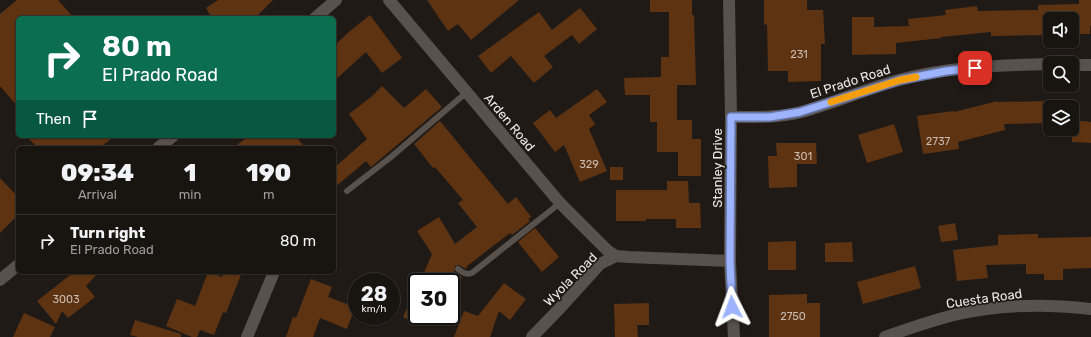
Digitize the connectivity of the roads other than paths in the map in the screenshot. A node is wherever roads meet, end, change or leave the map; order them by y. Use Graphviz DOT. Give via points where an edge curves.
graph roads {
  1 [pos="336,0"];
  2 [pos="389,0"];
  3 [pos="729,0"];
  4 [pos="317,16"];
  5 [pos="1043,64"];
  6 [pos="1079,64"];
  7 [pos="1091,65"];
  8 [pos="467,92"];
  9 [pos="731,117"];
  10 [pos="170,138"];
  11 [pos="160,146"];
  12 [pos="347,191"];
  13 [pos="560,203"];
  14 [pos="616,256"];
  15 [pos="730,261"];
  16 [pos="16,267"];
  17 [pos="458,269"];
  18 [pos="273,274"];
  19 [pos="0,280"];
  20 [pos="1091,308"];
  21 [pos="247,337"];
  22 [pos="532,337"];
  23 [pos="734,337"];
  24 [pos="884,337"];
  1 -- 4 [label="street"];
  2 -- 8 [label="street, Arden Road"];
  3 -- 9 [label="street, Stanley Drive"];
  5 -- 9 [label="street, El Prado Road" via="946,71 900,80 800,112 770,117"];
  6 -- 7 [label="street"];
  8 -- 12 [label="lane"];
  8 -- 13 [label="street, Arden Road"];
  9 -- 15 [label="street, Stanley Drive"];
  10 -- 11 [label="street"];
  13 -- 14 [label="street, Arden Road"];
  13 -- 17 [label="lane" via="472,273 464,274"];
  14 -- 15 [label="street, Wyola Road"];
  14 -- 22 [label="street, Wyola Road" via="600,264"];
  15 -- 23 [label="street, Stanley Drive"];
  16 -- 19 [label="street"];
  18 -- 21 [label="street"];
  20 -- 24 [label="street, Cuesta Road" via="1059,305 986,309 955,315"];
}
